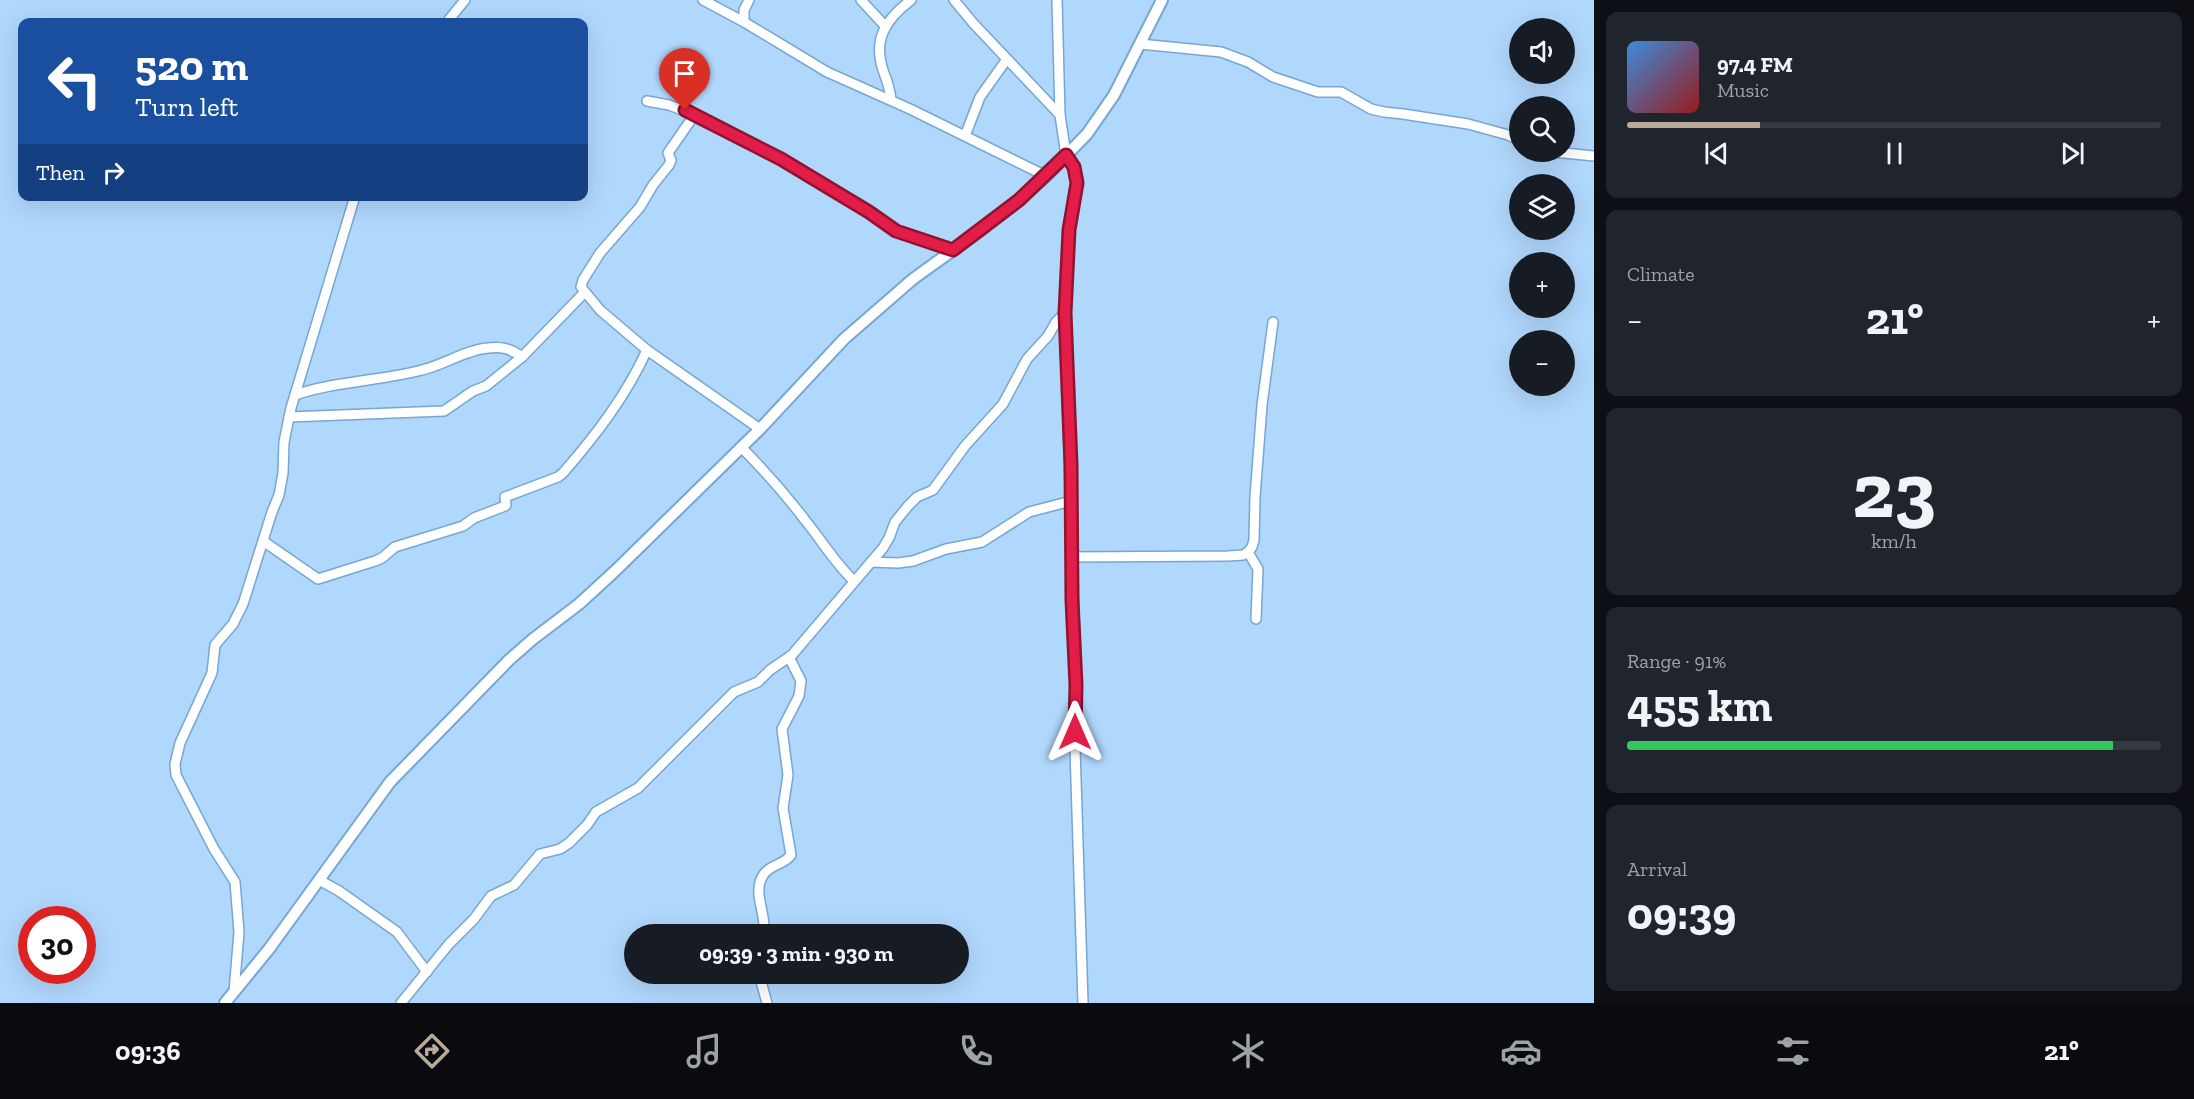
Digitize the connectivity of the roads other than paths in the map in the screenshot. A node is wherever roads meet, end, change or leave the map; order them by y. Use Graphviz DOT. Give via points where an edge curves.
graph roads {
  1 [pos="465,0"];
  2 [pos="703,0"];
  3 [pos="749,0"];
  4 [pos="861,0"];
  5 [pos="911,0"];
  6 [pos="954,0"];
  7 [pos="1057,0"];
  8 [pos="1162,0"];
  9 [pos="450,18"];
  10 [pos="744,22"];
  11 [pos="885,26"];
  12 [pos="1140,44"];
  13 [pos="1007,59"];
  14 [pos="891,100"];
  15 [pos="647,101"];
  16 [pos="695,114"];
  17 [pos="1060,115"];
  18 [pos="1509,135"];
  19 [pos="965,136"];
  20 [pos="1575,154"];
  21 [pos="1066,155"];
  22 [pos="1594,156"];
  23 [pos="1046,176"];
  24 [pos="353,201"];
  25 [pos="953,250"];
  26 [pos="584,293"];
  27 [pos="1065,313"];
  28 [pos="1273,322"];
  29 [pos="647,350"];
  30 [pos="522,357"];
  31 [pos="295,394"];
  32 [pos="289,417"];
  33 [pos="760,429"];
  34 [pos="741,447"];
  35 [pos="1071,501"];
  36 [pos="263,541"];
  37 [pos="1248,552"];
  38 [pos="1071,557"];
  39 [pos="871,562"];
  40 [pos="855,582"];
  41 [pos="1256,619"];
  42 [pos="789,657"];
  43 [pos="319,880"];
  44 [pos="764,924"];
  45 [pos="427,972"];
  46 [pos="762,984"];
  47 [pos="234,992"];
  48 [pos="225,1003"];
  49 [pos="401,1003"];
  50 [pos="767,1003"];
  51 [pos="1083,1003"];
  1 -- 9 [label="street"];
  2 -- 10 [label="street"];
  3 -- 10 [label="street"];
  4 -- 11 [label="street"];
  5 -- 11 [label="street"];
  6 -- 13 [label="street"];
  7 -- 17 [label="street"];
  8 -- 12 [label="street"];
  10 -- 14 [label="street" via="826,72"];
  11 -- 14 [label="street" via="878,50"];
  12 -- 18 [label="street" via="1221,52 1273,77 1318,92 1341,92 1377,111 1468,124"];
  12 -- 21 [label="street" via="1106,108"];
  13 -- 17 [label="street"];
  13 -- 19 [label="street" via="980,97"];
  14 -- 19 [label="street"];
  15 -- 16 [label="street"];
  16 -- 25 [label="street" via="781,159 896,231"];
  16 -- 26 [label="street" via="668,153 669,165 583,280"];
  17 -- 21 [label="street"];
  19 -- 23 [label="street"];
  20 -- 22 [label="street"];
  21 -- 23 [label="street"];
  21 -- 27 [label="street" via="1074,167 1077,183 1069,230"];
  23 -- 25 [label="street"];
  24 -- 31 [label="street"];
  25 -- 33 [label="street" via="844,339"];
  26 -- 29 [label="street"];
  26 -- 30 [label="street"];
  27 -- 35 [label="street"];
  27 -- 39 [label="street" via="1027,359 1002,404 933,490 908,506"];
  28 -- 37 [label="street" via="1262,405 1254,540"];
  29 -- 33 [label="street"];
  29 -- 36 [label="street" via="632,382 563,473 509,495 505,506 463,526 395,547 375,561 318,579"];
  30 -- 31 [label="street" via="505,348 487,348 420,371"];
  30 -- 32 [label="street" via="486,386 444,411"];
  31 -- 32 [label="street"];
  32 -- 36 [label="street" via="281,485"];
  33 -- 34 [label="street"];
  34 -- 40 [label="street"];
  34 -- 43 [label="street" via="579,604 516,653 412,759 390,782"];
  35 -- 38 [label="street"];
  35 -- 39 [label="street" via="1029,512 981,542 913,561"];
  36 -- 47 [label="street" via="237,617 215,645 212,673 180,743 174,770 235,882 239,932"];
  37 -- 38 [label="street" via="1228,556"];
  37 -- 41 [label="street" via="1258,569"];
  38 -- 51 [label="street"];
  39 -- 40 [label="street"];
  40 -- 42 [label="street"];
  42 -- 44 [label="street" via="801,681 799,696 782,729 788,776 783,808 791,855 769,869 760,881"];
  42 -- 45 [label="street" via="758,682 734,692 639,788 596,812 569,843 540,854 514,885 491,896"];
  43 -- 45 [label="street" via="397,932"];
  43 -- 47 [label="street"];
  45 -- 49 [label="street"];
  46 -- 50 [label="street"];
  47 -- 48 [label="street"];
}
